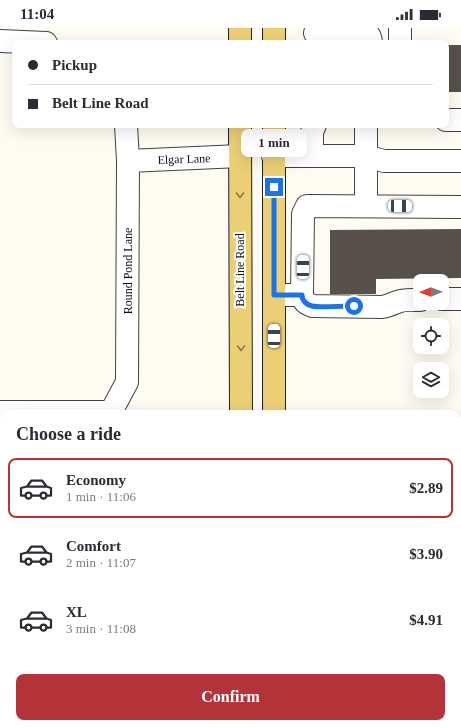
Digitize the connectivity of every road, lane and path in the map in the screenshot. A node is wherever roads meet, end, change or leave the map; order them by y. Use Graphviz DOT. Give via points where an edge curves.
graph roads {
  1 [pos="240,28"];
  2 [pos="274,28"];
  3 [pos="400,28"];
  4 [pos="315,35"];
  5 [pos="240,40"];
  6 [pos="274,40"];
  7 [pos="370,40"];
  8 [pos="400,40"];
  9 [pos="0,41"];
  10 [pos="12,42"];
  11 [pos="449,120"];
  12 [pos="461,120"];
  13 [pos="126,128"];
  14 [pos="240,128"];
  15 [pos="274,128"];
  16 [pos="314,128"];
  17 [pos="366,128"];
  18 [pos="240,156"];
  19 [pos="274,156"];
  20 [pos="312,156"];
  21 [pos="365,156"];
  22 [pos="128,161"];
  23 [pos="461,161"];
  24 [pos="366,206"];
  25 [pos="461,207"];
  26 [pos="274,295"];
  27 [pos="302,295"];
  28 [pos="449,299"];
  29 [pos="461,299"];
  30 [pos="413,300"];
  31 [pos="241,377"];
  32 [pos="274,377"];
  33 [pos="113,410"];
  34 [pos="241,410"];
  35 [pos="274,410"];
  1 -- 5 [label="main road"];
  2 -- 6 [label="main road"];
  3 -- 8 [label="street"];
  4 -- 7 [label="street" via="358,31 365,32"];
  9 -- 10 [label="street"];
  11 -- 12 [label="street"];
  13 -- 22 [label="street, Round Pond Lane"];
  14 -- 18 [label="main road, Belt Line Road"];
  15 -- 19 [label="main road"];
  16 -- 20 [label="street"];
  17 -- 21 [label="street"];
  18 -- 19 [label="main road"];
  18 -- 22 [label="street, Elgar Lane"];
  18 -- 31 [label="main road, Belt Line Road, one-way"];
  19 -- 20 [label="street"];
  19 -- 26 [label="main road"];
  20 -- 21 [label="street"];
  21 -- 23 [label="street" via="384,161"];
  21 -- 24 [label="street"];
  22 -- 33 [label="street, Round Pond Lane" via="127,382"];
  24 -- 25 [label="street"];
  24 -- 27 [label="street" via="307,206 303,214"];
  26 -- 27 [label="street"];
  26 -- 32 [label="main road"];
  27 -- 30 [label="street" via="306,303 313,306 382,307"];
  28 -- 29 [label="street"];
  31 -- 32 [label="main road"];
  31 -- 34 [label="main road, Belt Line Road"];
  32 -- 35 [label="main road"];
}
